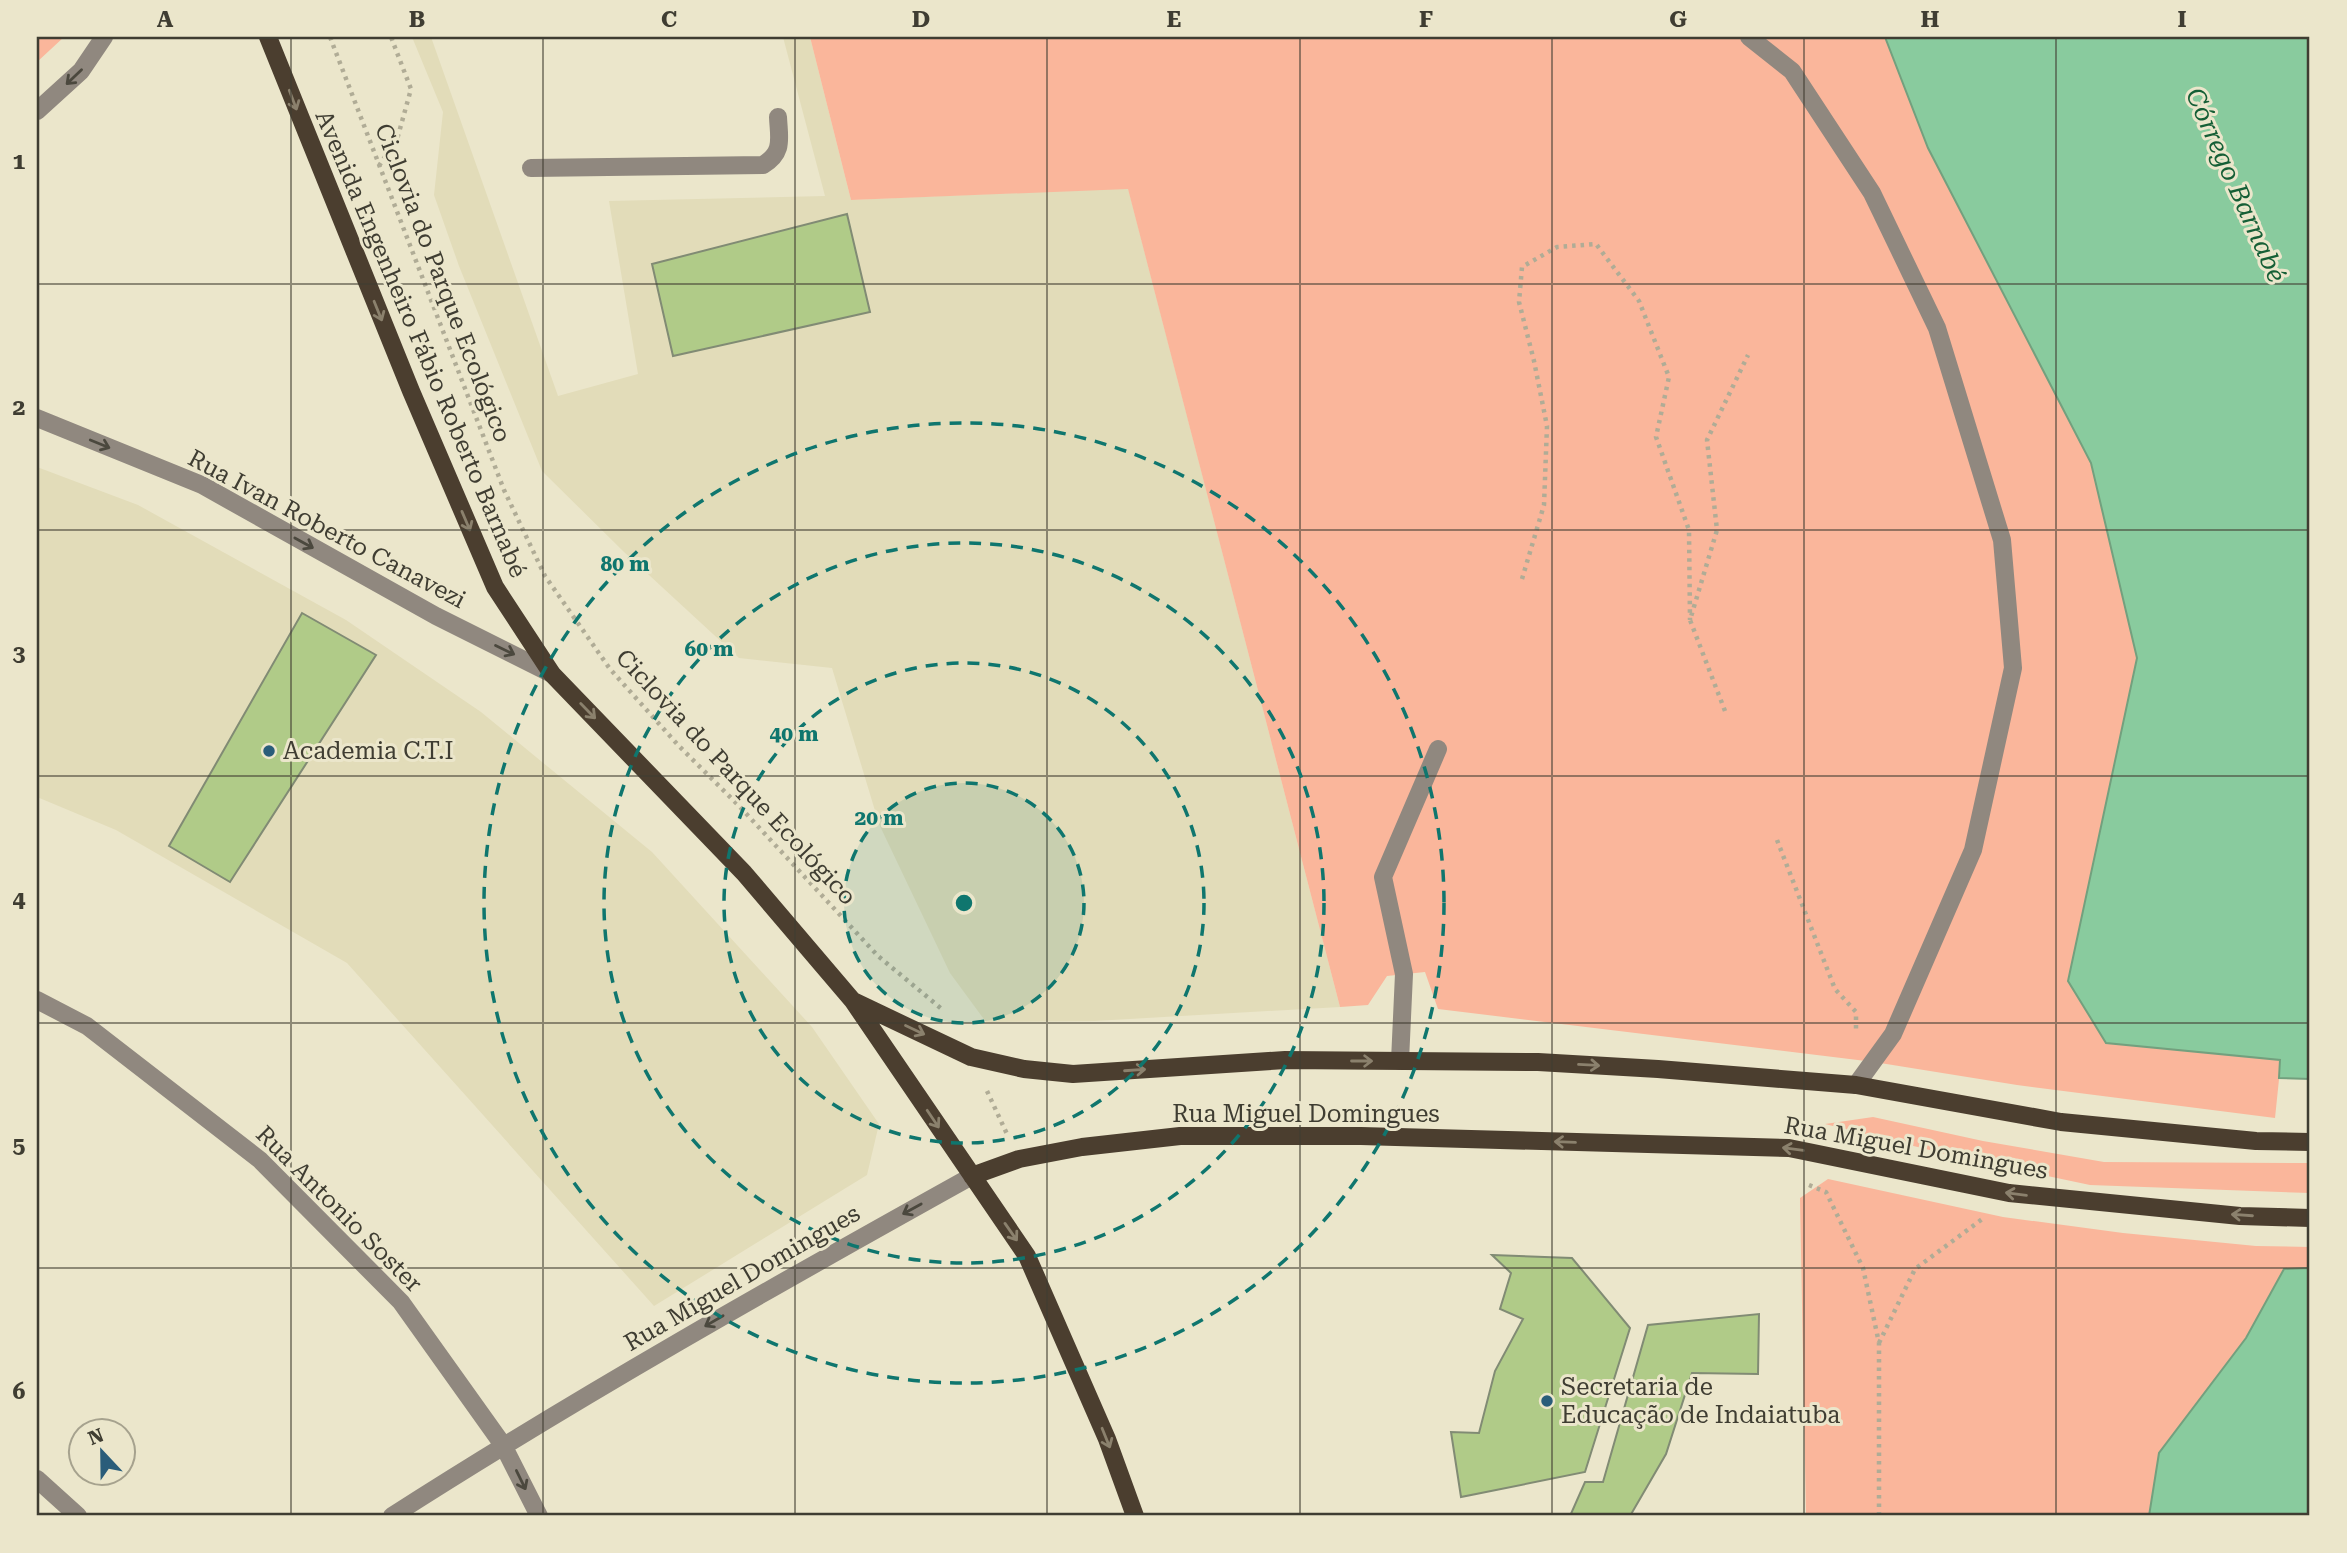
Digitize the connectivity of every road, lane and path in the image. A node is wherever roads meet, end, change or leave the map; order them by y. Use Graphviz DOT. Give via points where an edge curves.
graph roads {
  1 [pos="104,37"];
  2 [pos="268,37"];
  3 [pos="330,37"];
  4 [pos="391,37"];
  5 [pos="1749,37"];
  6 [pos="37,111"];
  7 [pos="778,117"];
  8 [pos="379,166"];
  9 [pos="531,168"];
  10 [pos="1748,355"];
  11 [pos="37,418"];
  12 [pos="1522,579"];
  13 [pos="1690,620"];
  14 [pos="552,674"];
  15 [pos="1726,710"];
  16 [pos="1438,749"];
  17 [pos="1777,841"];
  18 [pos="37,1000"];
  19 [pos="853,1001"];
  20 [pos="946,1014"];
  21 [pos="1856,1036"];
  22 [pos="971,1057"];
  23 [pos="1400,1061"];
  24 [pos="1856,1085"];
  25 [pos="2310,1143"];
  26 [pos="1019,1159"];
  27 [pos="972,1176"];
  28 [pos="1801,1182"];
  29 [pos="2009,1193"];
  30 [pos="2310,1218"];
  31 [pos="1879,1343"];
  32 [pos="503,1445"];
  33 [pos="37,1479"];
  34 [pos="78,1516"];
  35 [pos="392,1516"];
  36 [pos="539,1516"];
  37 [pos="1135,1516"];
  38 [pos="1879,1516"];
  1 -- 6 [label="street, one-way" via="80,71"];
  2 -- 14 [label="main road, Avenida Engenheiro Fábio Roberto Barnabé, one-way" via="495,587"];
  3 -- 8 [label="path, Ciclovia do Parque Ecológico"];
  4 -- 8 [label="path" via="411,89 398,136"];
  5 -- 24 [label="street" via="1792,71 1872,193 1937,328 2002,540 2013,668 1973,850 1893,1034"];
  7 -- 9 [label="street" via="779,146 773,159 763,165"];
  8 -- 20 [label="path, Ciclovia do Parque Ecológico" via="504,490 545,576 610,669 678,745 878,956"];
  10 -- 13 [label="path" via="1707,440 1717,530"];
  11 -- 14 [label="street, Rua Ivan Roberto Canavezi, one-way" via="202,485 436,616"];
  12 -- 13 [label="path" via="1544,505 1547,426 1519,302 1522,267 1557,247 1596,244 1639,301 1669,377 1656,437 1689,530"];
  13 -- 15 [label="path"];
  14 -- 19 [label="main road, Avenida Engenheiro Fábio Roberto Barnabé, one-way" via="744,873"];
  16 -- 23 [label="street" via="1384,877 1404,974"];
  17 -- 21 [label="path" via="1835,989 1856,1012"];
  18 -- 32 [label="street, Rua Antonio Soster" via="87,1026 260,1160 401,1302"];
  19 -- 22 [label="main road, Rua Miguel Domingues, one-way"];
  19 -- 27 [label="main road, Avenida Engenheiro Fábio Roberto Barnabé, one-way"];
  22 -- 23 [label="main road, Rua Miguel Domingues, one-way" via="1073,1074 1285,1060"];
  22 -- 26 [label="path"];
  23 -- 24 [label="main road, Rua Miguel Domingues, one-way" via="1538,1062"];
  24 -- 25 [label="main road, Rua Miguel Domingues" via="2061,1122 2256,1142"];
  26 -- 27 [label="main road, Rua Miguel Domingues"];
  29 -- 26 [label="main road, Rua Miguel Domingues, one-way" via="1789,1148 1361,1136 1180,1136"];
  27 -- 32 [label="street, Rua Miguel Domingues, one-way"];
  27 -- 37 [label="main road, Avenida Engenheiro Fábio Roberto Barnabé, one-way" via="1027,1256"];
  28 -- 31 [label="path" via="1826,1192 1832,1203 1863,1268"];
  30 -- 29 [label="main road, Rua Miguel Domingues, one-way" via="2240,1216"];
  29 -- 31 [label="path" via="1976,1225 1914,1269"];
  31 -- 38 [label="path"];
  32 -- 35 [label="street, Rua Miguel Domingues"];
  32 -- 36 [label="street, Rua Antonio Soster, one-way"];
  33 -- 34 [label="street"];
}
